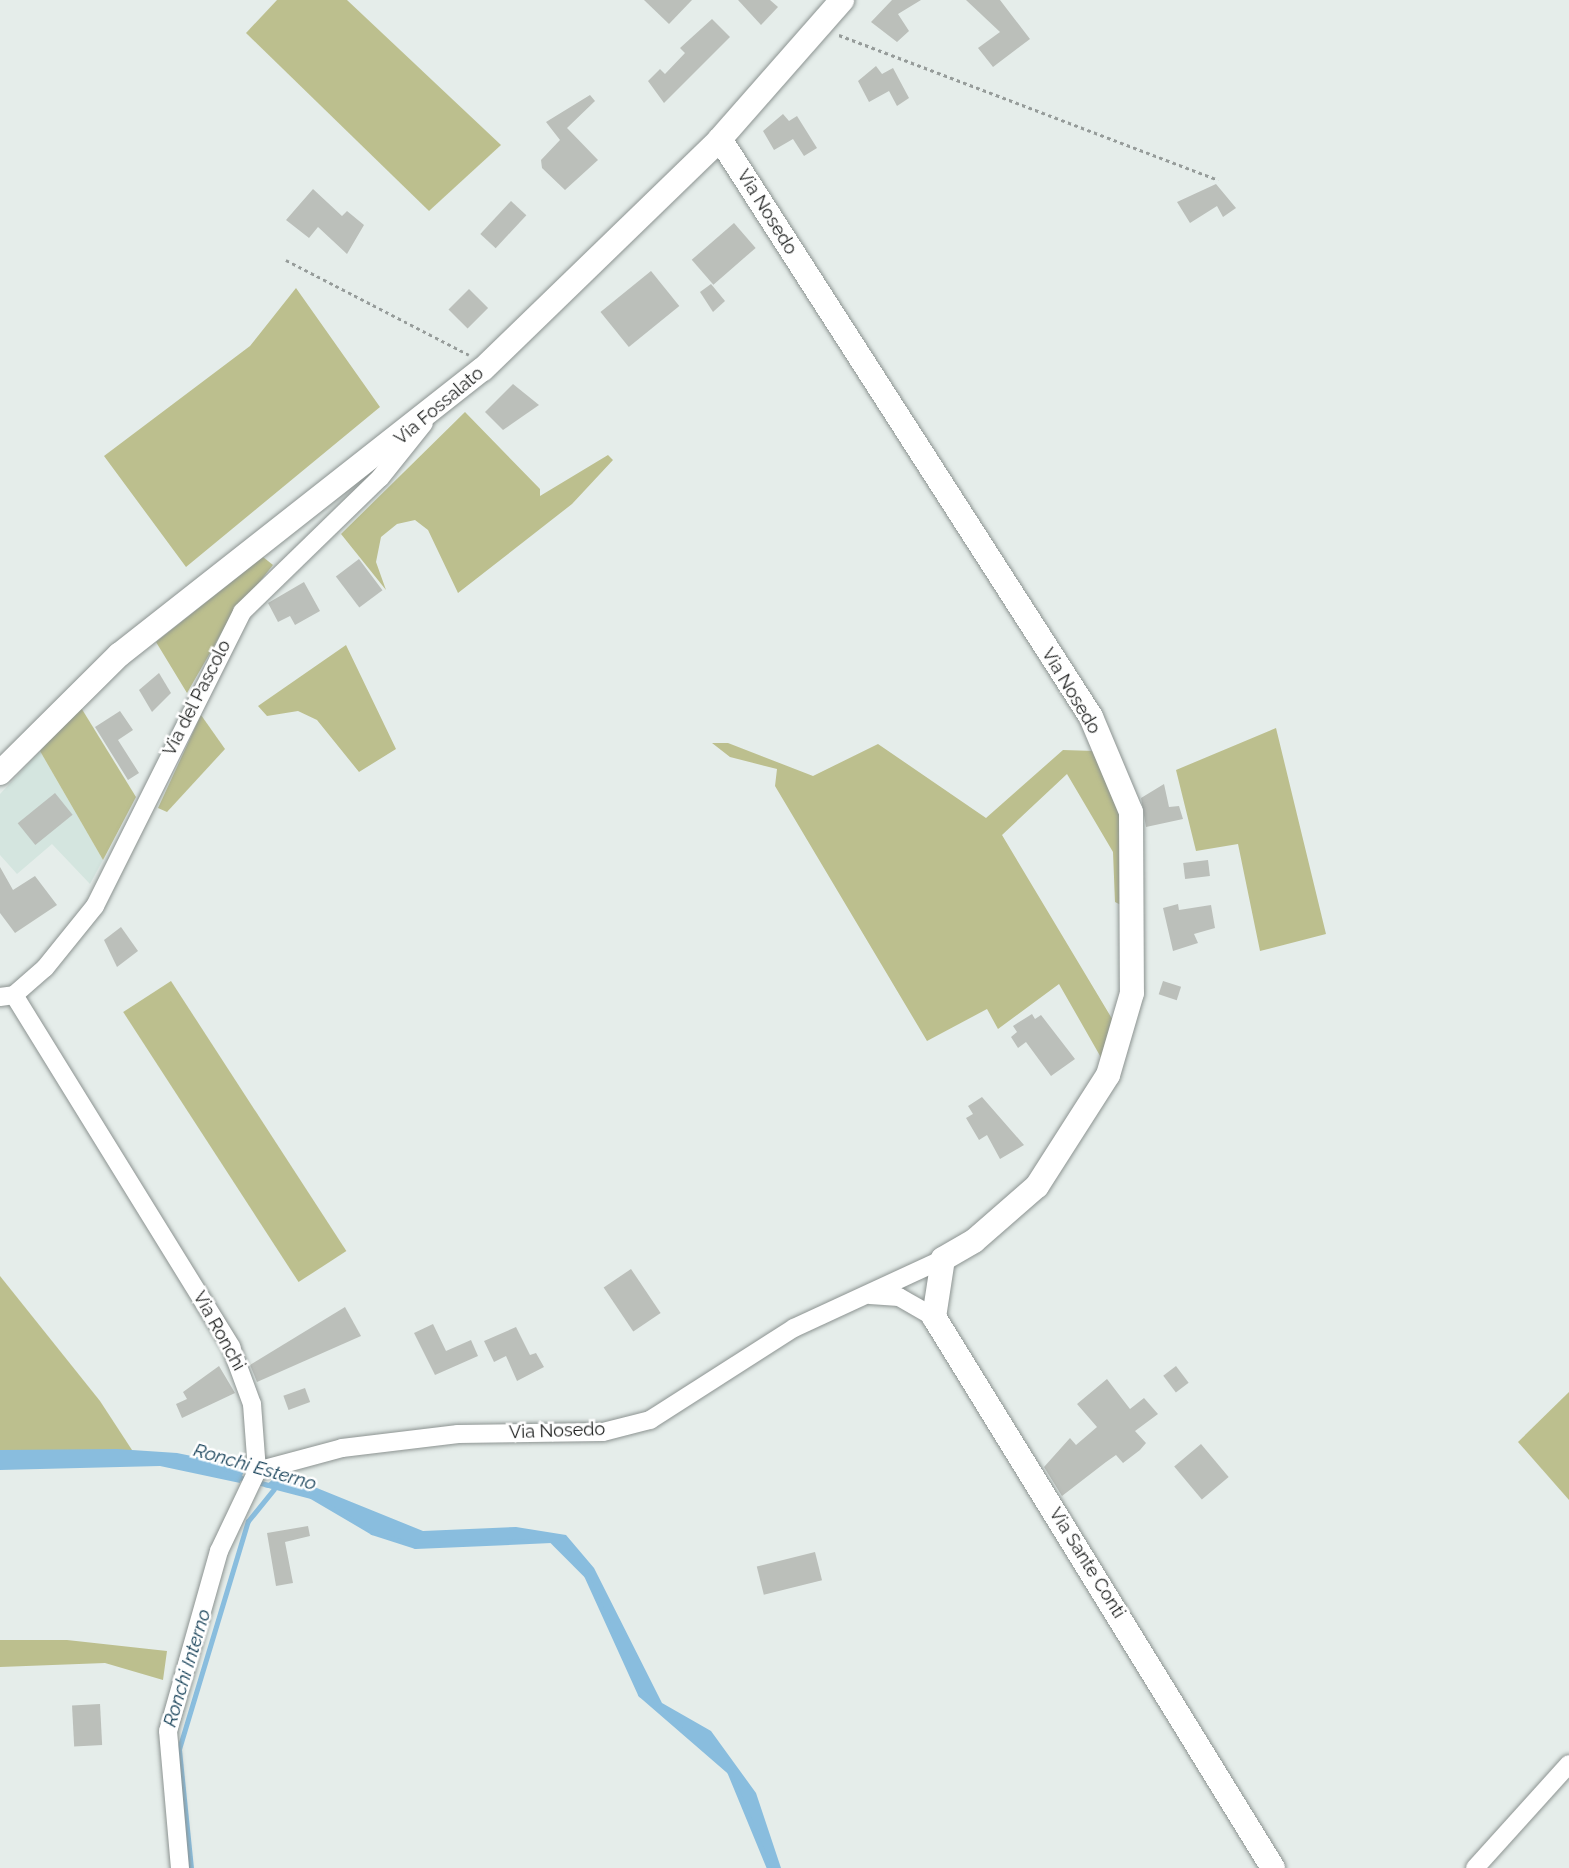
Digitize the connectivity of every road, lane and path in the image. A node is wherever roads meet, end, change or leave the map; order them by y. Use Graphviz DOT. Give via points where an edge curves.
graph roads {
  1 [pos="842,0"];
  2 [pos="822,29"];
  3 [pos="720,139"];
  4 [pos="1219,180"];
  5 [pos="286,260"];
  6 [pos="483,369"];
  7 [pos="428,417"];
  8 [pos="0,773"];
  9 [pos="7,996"];
  10 [pos="943,1259"];
  11 [pos="870,1295"];
  12 [pos="934,1317"];
  13 [pos="257,1471"];
  14 [pos="1569,1764"];
  15 [pos="180,1868"];
  16 [pos="1273,1868"];
  17 [pos="1475,1868"];
  1 -- 2 [label="street, Via Fossalato"];
  2 -- 3 [label="street, Via Fossalato"];
  2 -- 4 [label="path"];
  3 -- 6 [label="street, Via Fossalato"];
  3 -- 10 [label="street, Via Nosedo" via="1091,717 1131,812 1132,993 1108,1075 1037,1186 974,1241"];
  5 -- 6 [label="path" via="468,354"];
  6 -- 7 [label="street, Via Fossalato"];
  7 -- 8 [label="street, Via Fossalato" via="119,655"];
  7 -- 9 [label="street, Via del Pascolo" via="380,478 242,612 95,906 45,968"];
  9 -- 13 [label="street, Via Ronchi" via="231,1347 251,1404"];
  10 -- 11 [label="street, Via Nosedo"];
  10 -- 12 [label="street"];
  11 -- 12 [label="street, Via Sante Conti" via="899,1297"];
  11 -- 13 [label="street, Via Nosedo" via="794,1328 650,1420 603,1432 458,1434 342,1448"];
  12 -- 16 [label="street, Via Sante Conti"];
  13 -- 15 [label="street, Via Ronchi" via="219,1552 168,1731"];
  14 -- 17 [label="street"];
}
